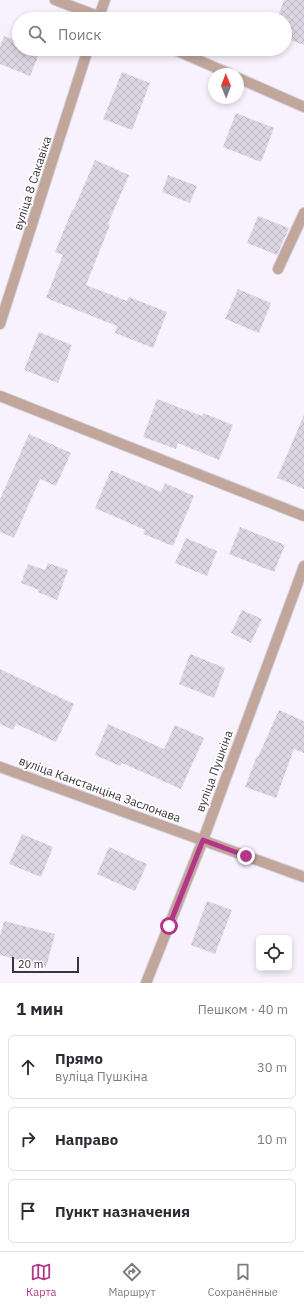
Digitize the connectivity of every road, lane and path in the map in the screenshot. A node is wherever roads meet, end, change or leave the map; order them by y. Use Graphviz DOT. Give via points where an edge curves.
graph roads {
  1 [pos="55,0"];
  2 [pos="105,0"];
  3 [pos="86,12"];
  4 [pos="102,12"];
  5 [pos="86,56"];
  6 [pos="189,56"];
  7 [pos="216,68"];
  8 [pos="244,81"];
  9 [pos="304,107"];
  10 [pos="304,213"];
  11 [pos="278,269"];
  12 [pos="0,324"];
  13 [pos="0,396"];
  14 [pos="304,516"];
  15 [pos="304,566"];
  16 [pos="0,767"];
  17 [pos="203,840"];
  18 [pos="304,877"];
  19 [pos="146,983"];
  1 -- 3 [label="street"];
  2 -- 4 [label="street"];
  5 -- 12 [label="street, вуліца 8 Сакавіка"];
  6 -- 7 [label="street"];
  8 -- 9 [label="street"];
  10 -- 11 [label="street"];
  13 -- 14 [label="street"];
  15 -- 17 [label="street, вуліца Пушкіна"];
  16 -- 17 [label="street, вуліца Канстанціна Заслонава"];
  17 -- 18 [label="street, вуліца Канстанціна Заслонава"];
  17 -- 19 [label="street, вуліца Пушкіна"];
}
